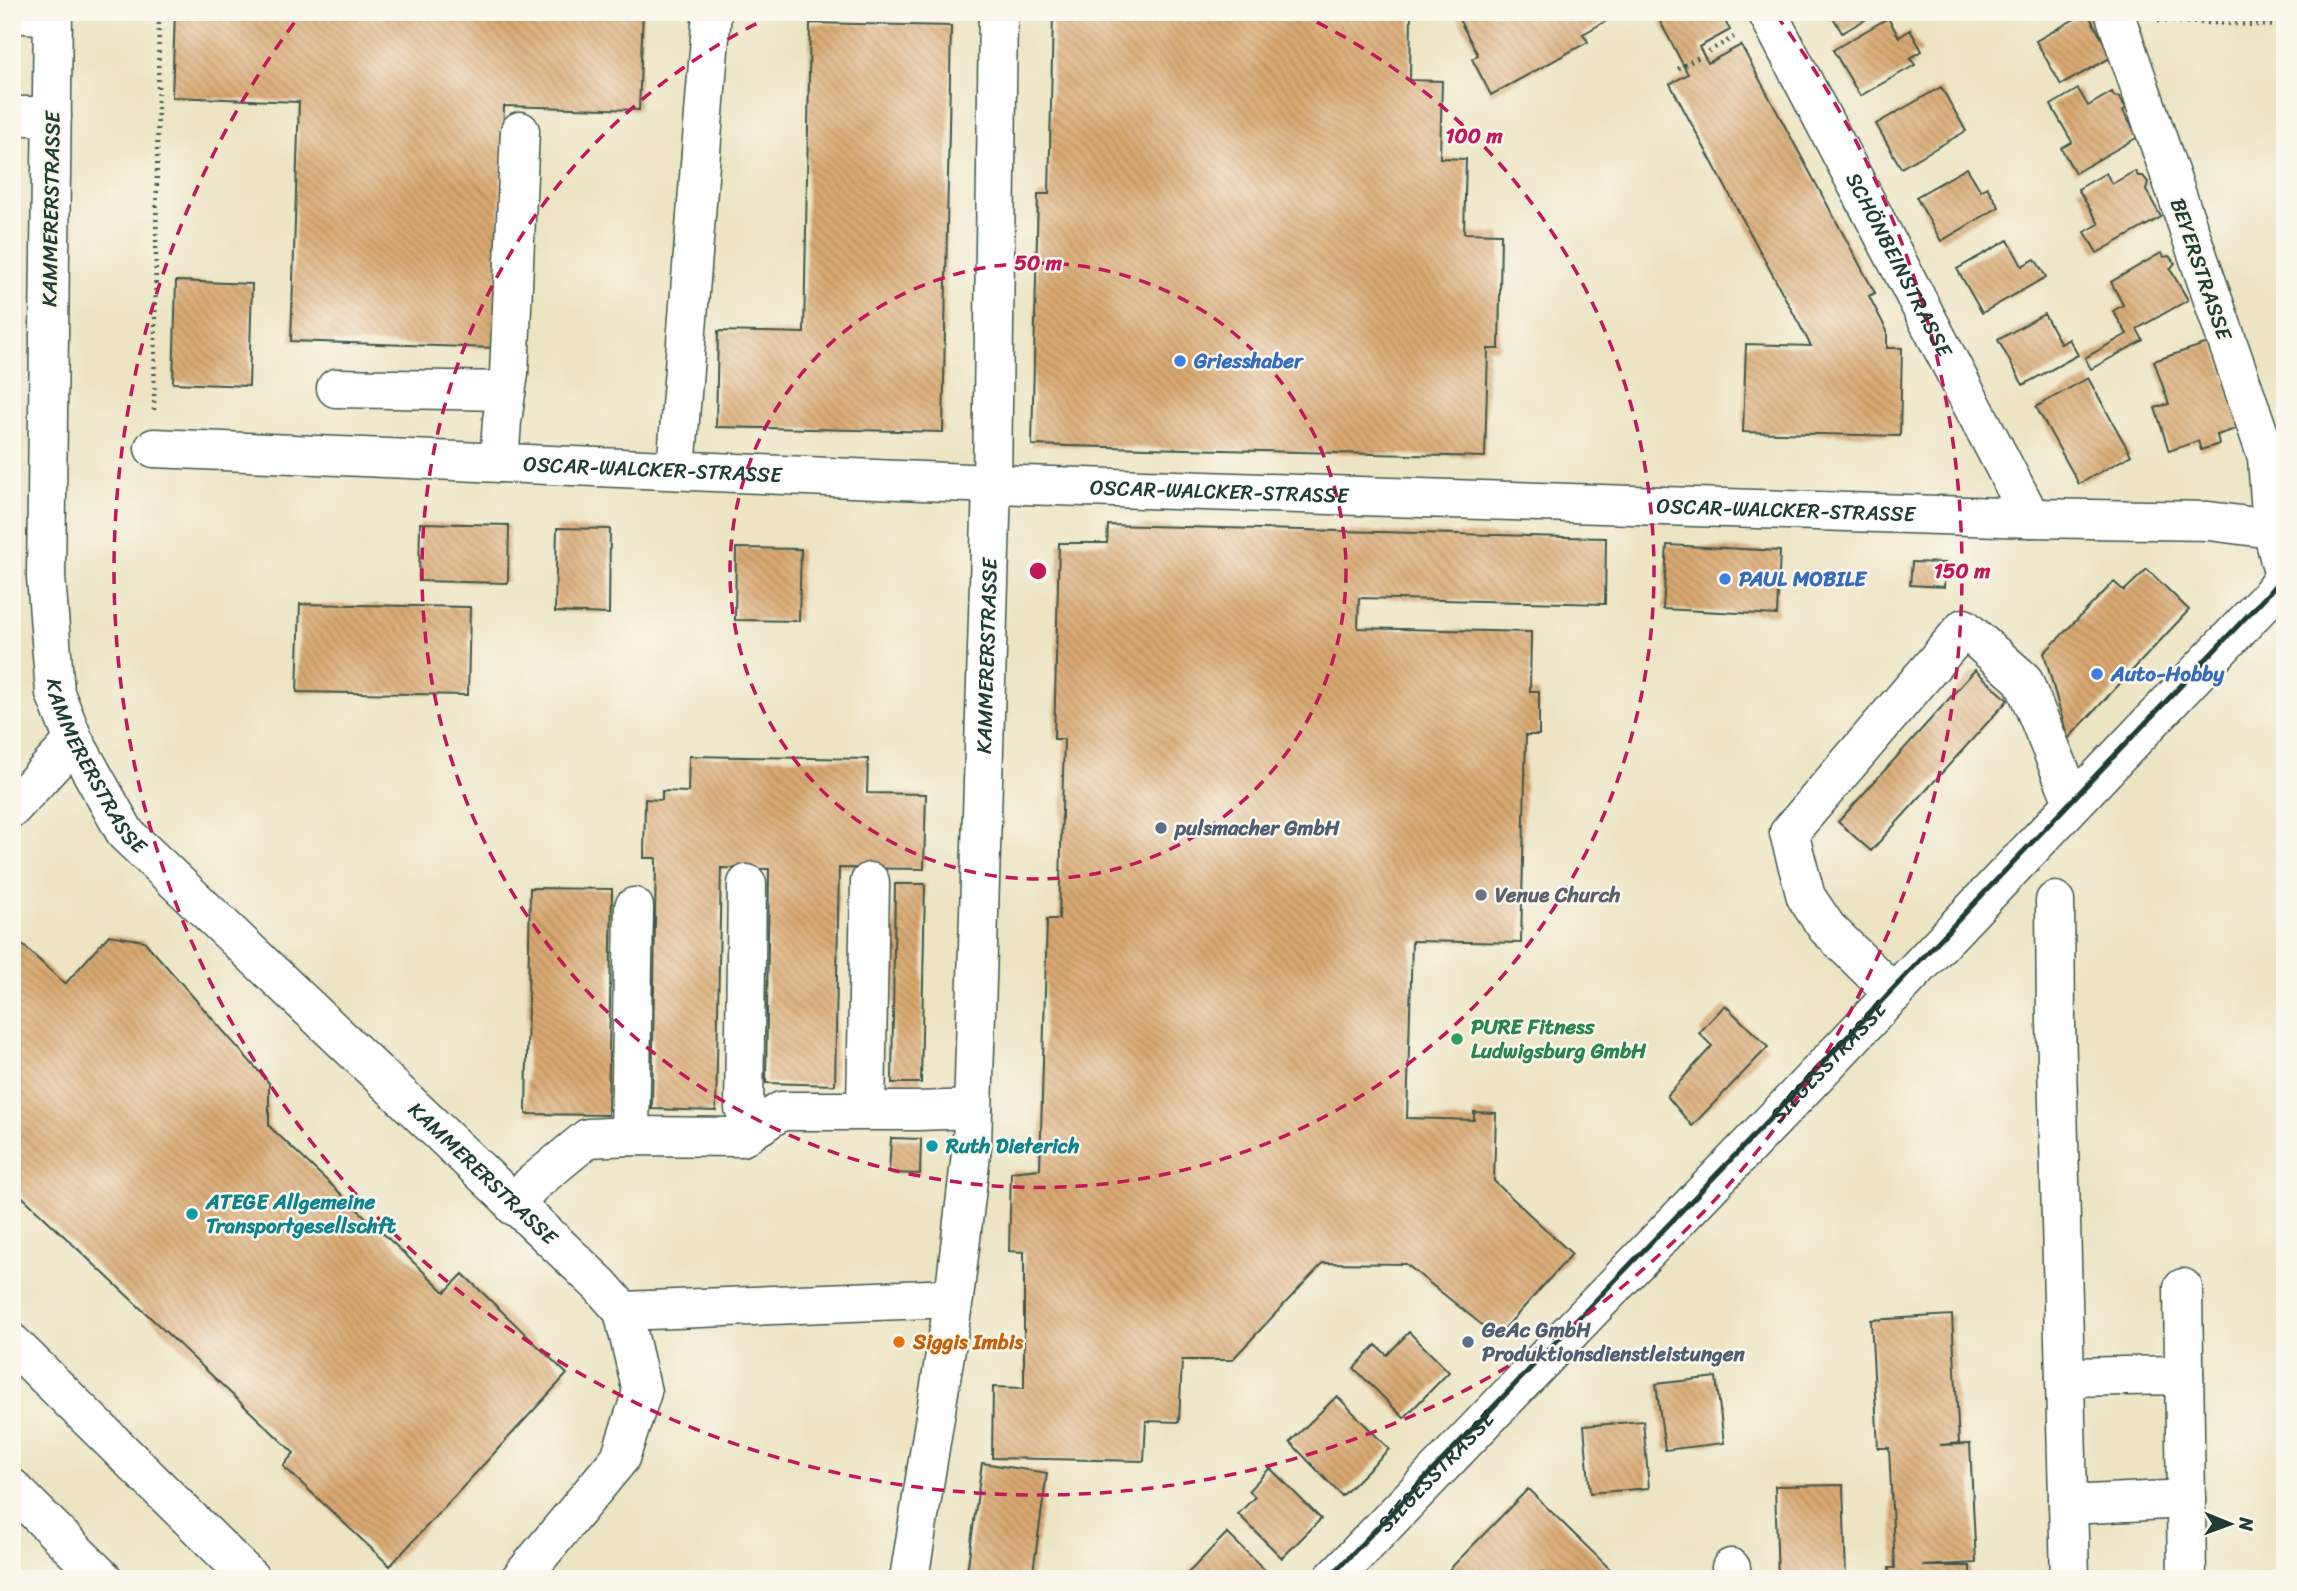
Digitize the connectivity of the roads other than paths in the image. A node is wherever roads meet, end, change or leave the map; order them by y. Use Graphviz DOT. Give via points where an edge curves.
graph roads {
  1 [pos="712,12"];
  2 [pos="998,12"];
  3 [pos="12,13"];
  4 [pos="53,14"];
  5 [pos="2115,15"];
  6 [pos="1753,24"];
  7 [pos="12,116"];
  8 [pos="52,116"];
  9 [pos="520,131"];
  10 [pos="336,388"];
  11 [pos="506,391"];
  12 [pos="154,448"];
  13 [pos="499,463"];
  14 [pos="676,470"];
  15 [pos="992,484"];
  16 [pos="2031,518"];
  17 [pos="2278,527"];
  18 [pos="2284,577"];
  19 [pos="74,741"];
  20 [pos="2073,803"];
  21 [pos="12,808"];
  22 [pos="870,882"];
  23 [pos="747,884"];
  24 [pos="2055,901"];
  25 [pos="634,907"];
  26 [pos="1894,994"];
  27 [pos="974,1109"];
  28 [pos="866,1110"];
  29 [pos="762,1124"];
  30 [pos="630,1136"];
  31 [pos="514,1206"];
  32 [pos="2183,1288"];
  33 [pos="954,1298"];
  34 [pos="623,1311"];
  35 [pos="12,1343"];
  36 [pos="2184,1375"];
  37 [pos="2065,1377"];
  38 [pos="12,1488"];
  39 [pos="2186,1499"];
  40 [pos="2068,1505"];
  41 [pos="103,1579"];
  42 [pos="251,1579"];
  43 [pos="520,1579"];
  44 [pos="909,1579"];
  45 [pos="1333,1579"];
  46 [pos="2070,1579"];
  47 [pos="2187,1579"];
  1 -- 14 [label="street"];
  2 -- 15 [label="street, KAMMERERSTRASSE"];
  3 -- 4 [label="street"];
  4 -- 8 [label="street, KAMMERERSTRASSE"];
  5 -- 17 [label="street, BEYERSTRASSE" via="2266,457"];
  6 -- 16 [label="street, SCHÖNBEINSTRASSE"];
  7 -- 8 [label="street"];
  8 -- 19 [label="street, KAMMERERSTRASSE" via="46,577 55,693"];
  9 -- 11 [label="street"];
  10 -- 11 [label="street"];
  11 -- 13 [label="street"];
  12 -- 13 [label="street, OSCAR-WALCKER-STRASSE"];
  13 -- 14 [label="street, OSCAR-WALCKER-STRASSE"];
  14 -- 15 [label="street, OSCAR-WALCKER-STRASSE"];
  15 -- 16 [label="street, OSCAR-WALCKER-STRASSE"];
  15 -- 27 [label="street, KAMMERERSTRASSE"];
  16 -- 17 [label="street, OSCAR-WALCKER-STRASSE"];
  17 -- 18 [label="street, SIEGESSTRASSE"];
  18 -- 20 [label="street, SIEGESSTRASSE"];
  19 -- 21 [label="street"];
  19 -- 31 [label="street, KAMMERERSTRASSE" via="126,834"];
  20 -- 26 [label="street, SIEGESSTRASSE"];
  20 -- 26 [label="street" via="2023,680 1964,628 1789,833 1807,897 1826,928"];
  22 -- 28 [label="street"];
  23 -- 29 [label="street" via="744,1108"];
  24 -- 37 [label="street"];
  25 -- 30 [label="street"];
  26 -- 45 [label="street, SIEGESSTRASSE"];
  27 -- 28 [label="street"];
  27 -- 33 [label="street, KAMMERERSTRASSE"];
  28 -- 29 [label="street" via="781,1111"];
  29 -- 30 [label="street" via="742,1137"];
  30 -- 31 [label="street" via="588,1138 531,1185"];
  31 -- 34 [label="street, KAMMERERSTRASSE"];
  32 -- 36 [label="street"];
  33 -- 34 [label="street"];
  33 -- 44 [label="street, KAMMERERSTRASSE"];
  34 -- 43 [label="street, KAMMERERSTRASSE" via="642,1392 620,1458"];
  35 -- 42 [label="street"];
  36 -- 37 [label="street"];
  36 -- 39 [label="street"];
  37 -- 40 [label="street"];
  38 -- 41 [label="street"];
  39 -- 40 [label="street"];
  39 -- 47 [label="street"];
  40 -- 46 [label="street"];
}
